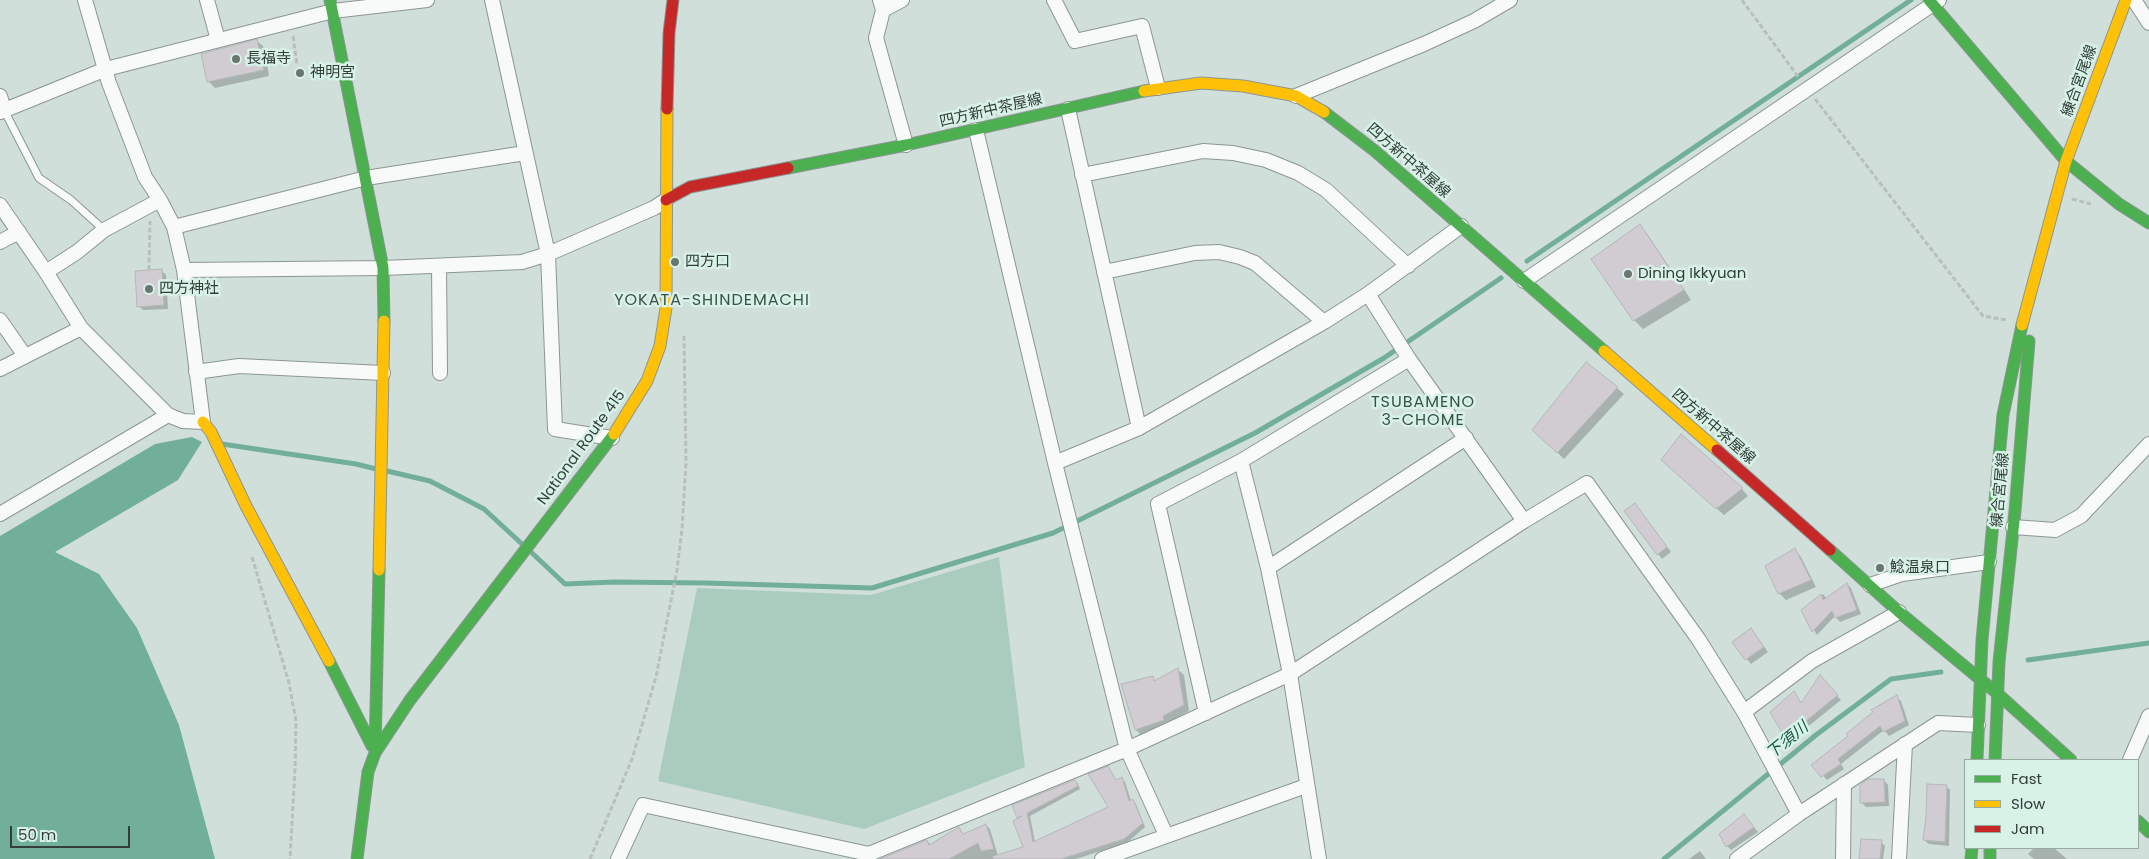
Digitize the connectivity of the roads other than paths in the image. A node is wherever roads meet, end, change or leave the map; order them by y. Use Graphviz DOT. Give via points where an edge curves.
graph roads {
  1 [pos="85,0"];
  2 [pos="207,0"];
  3 [pos="427,0"];
  4 [pos="492,0"];
  5 [pos="673,0"];
  6 [pos="902,0"];
  7 [pos="1054,0"];
  8 [pos="1510,0"];
  9 [pos="2126,0"];
  10 [pos="2134,0"];
  11 [pos="1934,1"];
  12 [pos="400,2"];
  13 [pos="881,5"];
  14 [pos="332,6"];
  15 [pos="2149,23"];
  16 [pos="218,40"];
  17 [pos="106,69"];
  18 [pos="1158,88"];
  19 [pos="1296,96"];
  20 [pos="1,106"];
  21 [pos="1068,109"];
  22 [pos="976,130"];
  23 [pos="906,145"];
  24 [pos="526,152"];
  25 [pos="2066,161"];
  26 [pos="1082,175"];
  27 [pos="366,178"];
  28 [pos="666,200"];
  29 [pos="155,204"];
  30 [pos="0,205"];
  31 [pos="2149,223"];
  32 [pos="1461,226"];
  33 [pos="174,227"];
  34 [pos="104,230"];
  35 [pos="18,232"];
  36 [pos="0,242"];
  37 [pos="548,254"];
  38 [pos="439,266"];
  39 [pos="1408,266"];
  40 [pos="383,268"];
  41 [pos="184,270"];
  42 [pos="46,272"];
  43 [pos="1104,272"];
  44 [pos="1524,281"];
  45 [pos="2033,289"];
  46 [pos="1368,294"];
  47 [pos="0,320"];
  48 [pos="1324,322"];
  49 [pos="81,328"];
  50 [pos="26,356"];
  51 [pos="1408,359"];
  52 [pos="0,369"];
  53 [pos="196,372"];
  54 [pos="384,373"];
  55 [pos="440,373"];
  56 [pos="168,415"];
  57 [pos="207,427"];
  58 [pos="1139,428"];
  59 [pos="612,438"];
  60 [pos="1466,438"];
  61 [pos="2149,444"];
  62 [pos="1241,461"];
  63 [pos="1055,463"];
  64 [pos="0,514"];
  65 [pos="1524,522"];
  66 [pos="2013,527"];
  67 [pos="1989,562"];
  68 [pos="1268,568"];
  69 [pos="1870,586"];
  70 [pos="1899,612"];
  71 [pos="1290,674"];
  72 [pos="1981,680"];
  73 [pos="1998,694"];
  74 [pos="1744,712"];
  75 [pos="1206,713"];
  76 [pos="2149,716"];
  77 [pos="1978,726"];
  78 [pos="1905,744"];
  79 [pos="1127,749"];
  80 [pos="375,753"];
  81 [pos="1976,759"];
  82 [pos="1994,759"];
  83 [pos="2070,759"];
  84 [pos="2130,759"];
  85 [pos="1844,784"];
  86 [pos="1306,786"];
  87 [pos="1799,814"];
  88 [pos="2139,822"];
  89 [pos="2149,832"];
  90 [pos="1166,835"];
  91 [pos="869,857"];
  92 [pos="357,859"];
  93 [pos="618,859"];
  94 [pos="1102,859"];
  95 [pos="1318,859"];
  96 [pos="1737,859"];
  97 [pos="1842,859"];
  98 [pos="1900,859"];
  1 -- 17 [label="street"];
  2 -- 16 [label="street"];
  3 -- 12 [label="street"];
  4 -- 24 [label="street"];
  5 -- 28 [label="main road, National Route 415" via="669,33"];
  6 -- 13 [label="street"];
  7 -- 18 [label="street" via="1075,41 1142,26"];
  8 -- 19 [label="street" via="1424,44"];
  9 -- 25 [label="main road, 練合宮尾線"];
  10 -- 15 [label="street"];
  11 -- 25 [label="main road"];
  11 -- 44 [label="street"];
  12 -- 14 [label="street"];
  13 -- 23 [label="street" via="876,38"];
  14 -- 16 [label="street" via="291,22"];
  14 -- 27 [label="main road"];
  16 -- 17 [label="street"];
  17 -- 20 [label="street"];
  17 -- 29 [label="street"];
  18 -- 19 [label="main road, 四方新中茶屋線" via="1201,83 1243,86"];
  18 -- 21 [label="main road, 四方新中茶屋線"];
  19 -- 32 [label="main road, 四方新中茶屋線" via="1332,116"];
  20 -- 34 [label="lane" via="39,178"];
  21 -- 22 [label="main road, 四方新中茶屋線"];
  21 -- 26 [label="street"];
  22 -- 23 [label="main road, 四方新中茶屋線"];
  22 -- 63 [label="street"];
  23 -- 28 [label="main road, 四方新中茶屋線" via="690,187"];
  24 -- 27 [label="street"];
  24 -- 37 [label="street"];
  25 -- 31 [label="main road"];
  25 -- 45 [label="main road, 練合宮尾線"];
  26 -- 39 [label="street" via="1203,151 1232,152 1266,160 1298,173 1326,190"];
  26 -- 43 [label="street"];
  27 -- 33 [label="street"];
  27 -- 40 [label="main road"];
  28 -- 37 [label="street"];
  28 -- 59 [label="main road, National Route 415" via="666,308 660,346 647,381"];
  29 -- 33 [label="street"];
  29 -- 34 [label="street"];
  30 -- 35 [label="street"];
  32 -- 39 [label="street"];
  32 -- 44 [label="main road, 四方新中茶屋線"];
  33 -- 41 [label="street"];
  34 -- 42 [label="street"];
  35 -- 36 [label="street"];
  35 -- 42 [label="street"];
  37 -- 38 [label="street" via="522,262"];
  37 -- 59 [label="street" via="555,429"];
  38 -- 40 [label="street"];
  38 -- 55 [label="street"];
  39 -- 46 [label="street"];
  40 -- 41 [label="street"];
  40 -- 54 [label="main road"];
  41 -- 53 [label="street"];
  42 -- 49 [label="street"];
  43 -- 48 [label="street" via="1219,252 1255,264"];
  43 -- 58 [label="street"];
  44 -- 69 [label="main road, 四方新中茶屋線"];
  45 -- 66 [label="main road, 練合宮尾線"];
  45 -- 67 [label="main road, 練合宮尾線" via="2003,415"];
  46 -- 48 [label="street"];
  46 -- 51 [label="street"];
  47 -- 50 [label="street"];
  48 -- 58 [label="street"];
  49 -- 50 [label="street"];
  49 -- 56 [label="street"];
  50 -- 52 [label="street"];
  51 -- 60 [label="street"];
  51 -- 62 [label="street"];
  53 -- 54 [label="street" via="239,366"];
  53 -- 57 [label="street"];
  54 -- 80 [label="main road"];
  56 -- 57 [label="street"];
  56 -- 64 [label="street"];
  57 -- 80 [label="main road"];
  58 -- 63 [label="street"];
  59 -- 80 [label="main road, National Route 415" via="410,700"];
  60 -- 65 [label="street"];
  60 -- 68 [label="street"];
  61 -- 66 [label="street" via="2081,516 2055,530"];
  62 -- 68 [label="street"];
  62 -- 75 [label="street" via="1158,504"];
  63 -- 79 [label="street"];
  65 -- 71 [label="street"];
  65 -- 74 [label="street" via="1587,483 1699,640"];
  66 -- 73 [label="main road, 練合宮尾線"];
  67 -- 69 [label="street" via="1902,574"];
  67 -- 72 [label="main road, 練合宮尾線"];
  68 -- 71 [label="street"];
  69 -- 70 [label="main road, 四方新中茶屋線"];
  70 -- 72 [label="main road, 四方新中茶屋線"];
  70 -- 74 [label="street" via="1812,660"];
  71 -- 75 [label="street"];
  71 -- 86 [label="street"];
  72 -- 73 [label="main road, 四方新中茶屋線"];
  72 -- 77 [label="main road"];
  73 -- 82 [label="main road"];
  73 -- 83 [label="main road, 四方新中茶屋線"];
  74 -- 87 [label="street"];
  75 -- 79 [label="street"];
  76 -- 84 [label="street"];
  77 -- 78 [label="street" via="1938,723"];
  77 -- 81 [label="main road"];
  78 -- 85 [label="street"];
  78 -- 98 [label="street"];
  79 -- 90 [label="street"];
  79 -- 91 [label="street"];
  80 -- 92 [label="main road, National Route 415" via="368,772"];
  85 -- 87 [label="street"];
  85 -- 97 [label="street"];
  86 -- 90 [label="street"];
  86 -- 95 [label="street"];
  87 -- 96 [label="street"];
  88 -- 89 [label="main road"];
  90 -- 94 [label="street"];
  91 -- 93 [label="street" via="643,805"];
}
